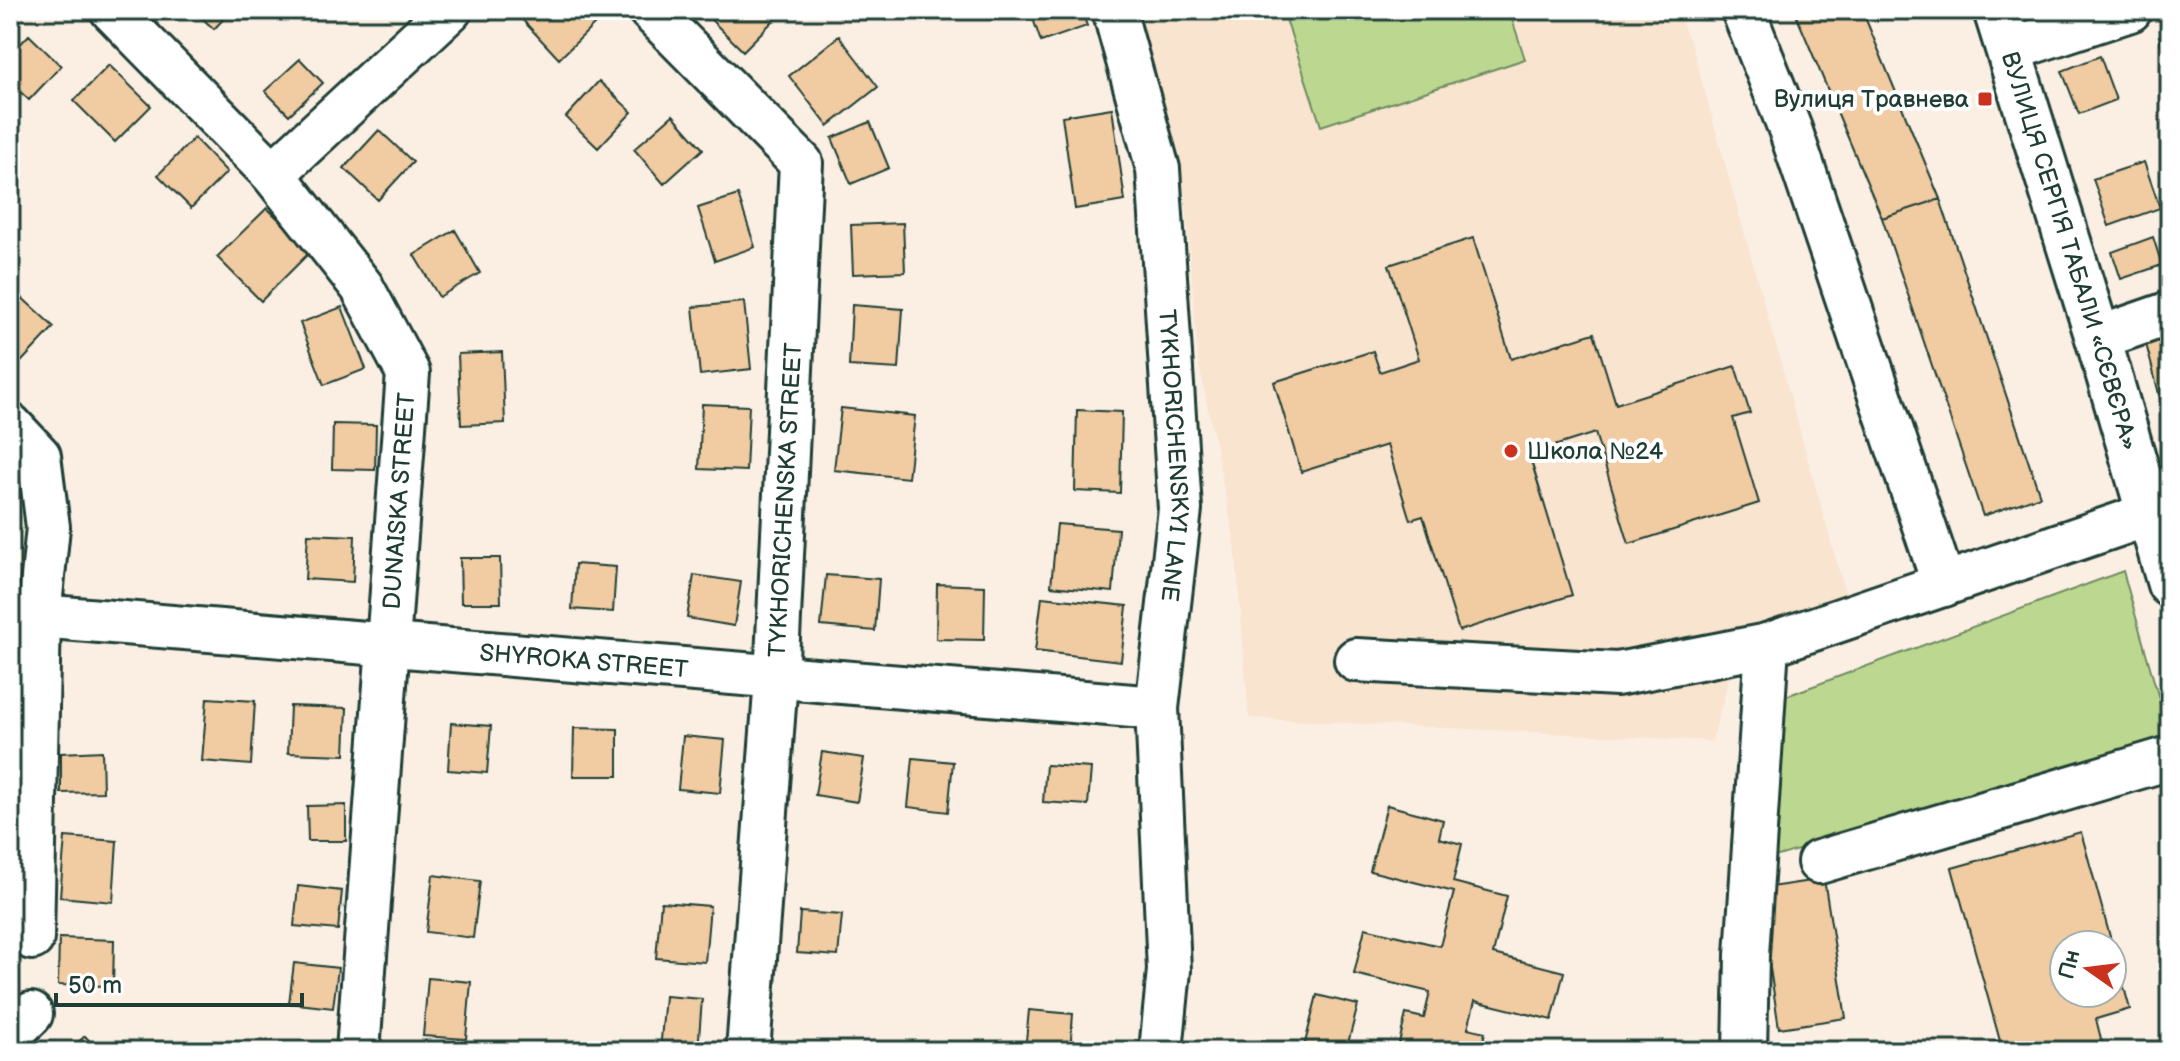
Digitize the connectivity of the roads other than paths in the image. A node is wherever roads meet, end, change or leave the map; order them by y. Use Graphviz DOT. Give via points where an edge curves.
graph roads {
  1 [pos="112,10"];
  2 [pos="450,10"];
  3 [pos="650,10"];
  4 [pos="1114,10"];
  5 [pos="1743,10"];
  6 [pos="2130,10"];
  7 [pos="2002,30"];
  8 [pos="273,174"];
  9 [pos="2170,313"];
  10 [pos="2098,338"];
  11 [pos="10,425"];
  12 [pos="2150,514"];
  13 [pos="2170,584"];
  14 [pos="1944,585"];
  15 [pos="25,617"];
  16 [pos="389,645"];
  17 [pos="1767,645"];
  18 [pos="1356,660"];
  19 [pos="776,679"];
  20 [pos="1157,708"];
  21 [pos="2170,758"];
  22 [pos="1819,862"];
  23 [pos="32,938"];
  24 [pos="358,1051"];
  25 [pos="748,1051"];
  26 [pos="1161,1051"];
  27 [pos="1745,1051"];
  1 -- 8 [label="street, DUNAISKA STREET"];
  2 -- 8 [label="street"];
  3 -- 19 [label="street, TYKHORICHENSKA STREET" via="801,163"];
  4 -- 20 [label="street, TYKHORICHENSKYI LANE" via="1158,169 1172,350 1180,509"];
  5 -- 14 [label="street" via="1790,129"];
  6 -- 7 [label="street"];
  7 -- 10 [label="main road, ВУЛИЦЯ СЕРГІЯ ТАБАЛИ «СЄВЄРА»"];
  8 -- 16 [label="street, DUNAISKA STREET" via="362,287 408,373"];
  9 -- 10 [label="street"];
  10 -- 12 [label="main road, ВУЛИЦЯ СЕРГІЯ ТАБАЛИ «СЄВЄРА»"];
  11 -- 15 [label="street" via="39,456 48,527"];
  12 -- 13 [label="main road, ВУЛИЦЯ СЕРГІЯ ТАБАЛИ «СЄВЄРА»"];
  12 -- 14 [label="street"];
  14 -- 17 [label="street"];
  15 -- 16 [label="street, SHYROKA STREET"];
  15 -- 23 [label="street"];
  16 -- 19 [label="street, SHYROKA STREET"];
  16 -- 24 [label="street, DUNAISKA STREET"];
  17 -- 18 [label="street" via="1617,674"];
  17 -- 27 [label="street"];
  19 -- 20 [label="street, SHYROKA STREET"];
  19 -- 25 [label="street, TYKHORICHENSKA STREET"];
  20 -- 26 [label="street, TYKHORICHENSKYI LANE" via="1169,970"];
  21 -- 22 [label="street"];
}
